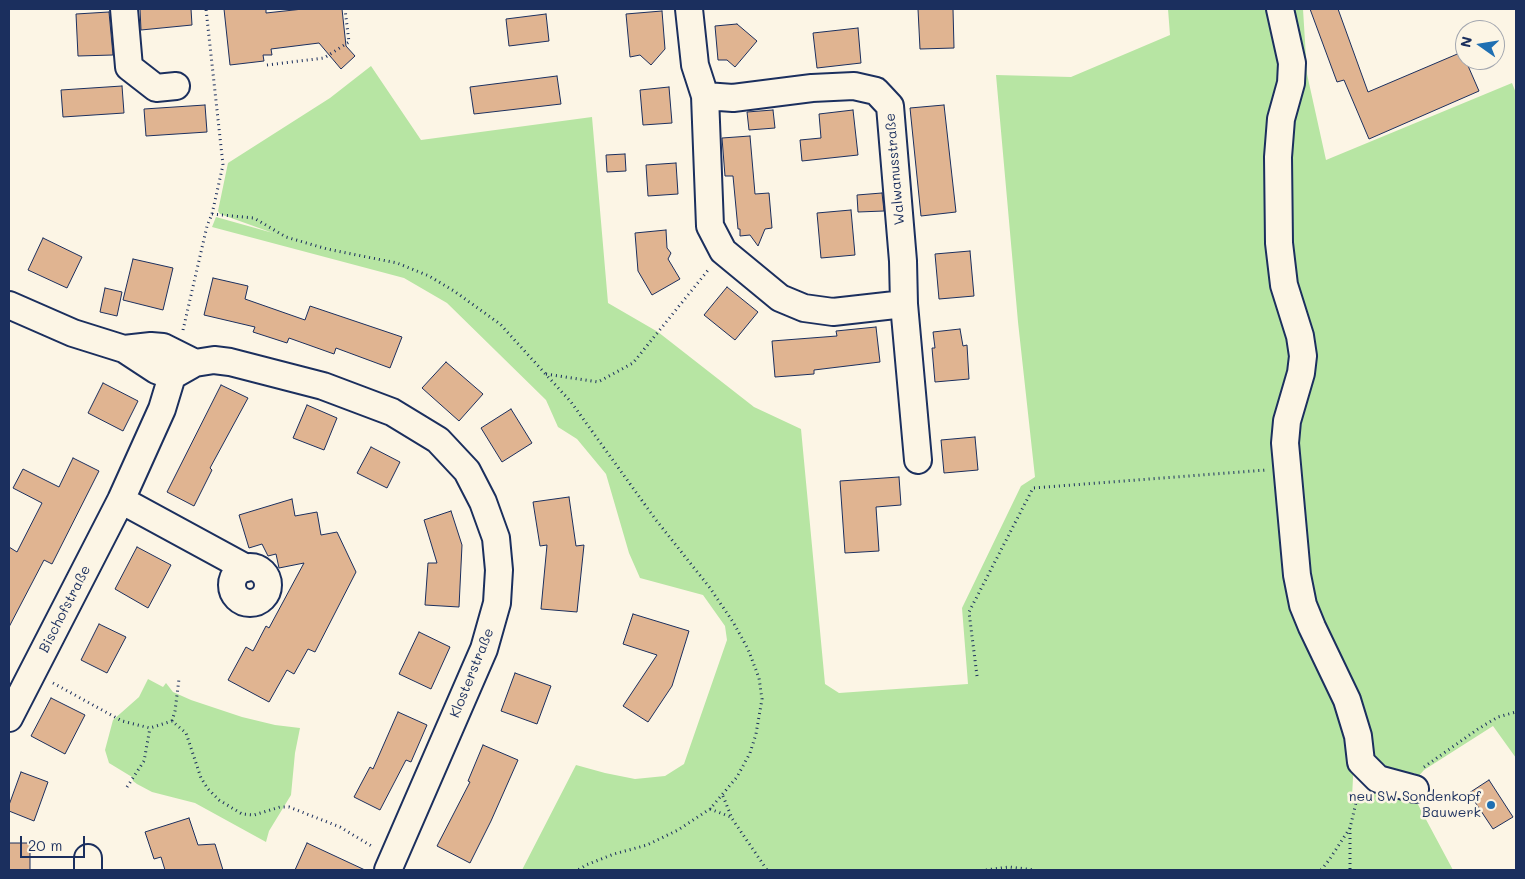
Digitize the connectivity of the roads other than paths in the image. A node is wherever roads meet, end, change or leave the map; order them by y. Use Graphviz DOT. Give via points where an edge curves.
graph roads {
  1 [pos="124,9"];
  2 [pos="689,9"];
  3 [pos="1280,9"];
  4 [pos="176,86"];
  5 [pos="705,96"];
  6 [pos="904,304"];
  7 [pos="9,305"];
  8 [pos="124,349"];
  9 [pos="195,363"];
  10 [pos="172,376"];
  11 [pos="918,460"];
  12 [pos="121,500"];
  13 [pos="246,568"];
  14 [pos="9,718"];
  15 [pos="1411,788"];
  16 [pos="390,865"];
  1 -- 4 [label="street" via="129,67 156,88"];
  2 -- 5 [label="street" via="695,64"];
  3 -- 15 [label="street" via="1292,63 1280,119 1279,244 1284,285 1303,356 1285,442 1296,576 1312,627 1347,700 1358,736 1361,762 1378,779"];
  5 -- 6 [label="street" via="710,226 724,251 780,298 804,308 833,312"];
  5 -- 6 [label="street, Walwanusstraße" via="733,98 854,86 876,91 890,106"];
  6 -- 11 [label="street, Walwanusstraße"];
  7 -- 8 [label="street" via="73,333"];
  8 -- 9 [label="street" via="163,347"];
  8 -- 10 [label="street" via="156,370"];
  9 -- 10 [label="street, Klosterstraße"];
  9 -- 16 [label="street, Klosterstraße" via="214,360 239,364 323,386 392,412 438,440 467,471 484,502 496,538 499,570 492,625"];
  10 -- 12 [label="street, Bischofstraße" via="162,409"];
  12 -- 13 [label="street"];
  12 -- 14 [label="street, Bischofstraße"];
}
